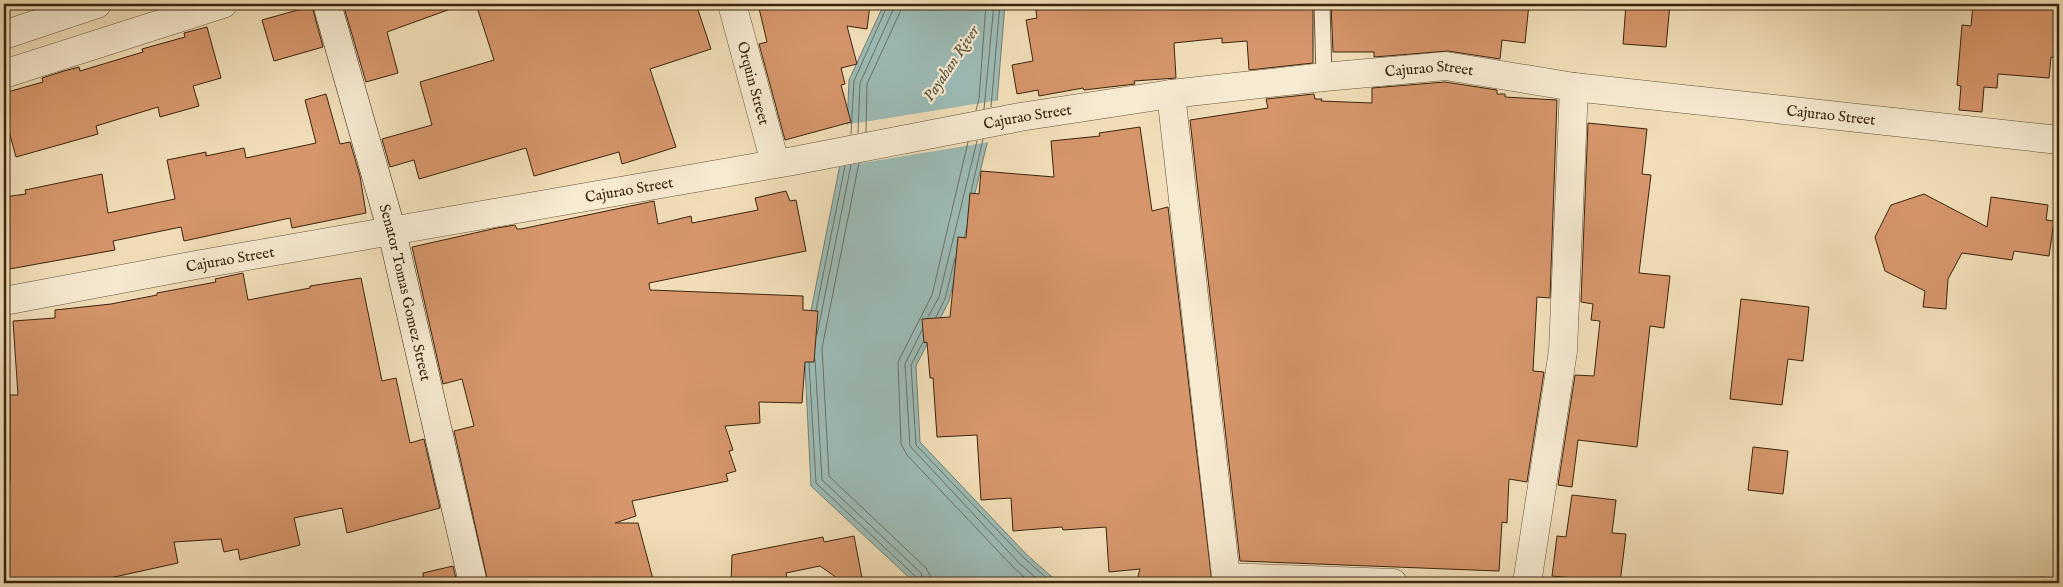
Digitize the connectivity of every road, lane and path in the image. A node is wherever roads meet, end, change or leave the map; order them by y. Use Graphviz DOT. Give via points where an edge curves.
graph roads {
  1 [pos="97,4"];
  2 [pos="223,4"];
  3 [pos="327,4"];
  4 [pos="732,4"];
  5 [pos="1322,4"];
  6 [pos="4,35"];
  7 [pos="4,74"];
  8 [pos="1324,77"];
  9 [pos="1574,87"];
  10 [pos="1172,94"];
  11 [pos="2059,140"];
  12 [pos="784,162"];
  13 [pos="392,232"];
  14 [pos="4,301"];
  15 [pos="474,583"];
  16 [pos="1393,583"];
  17 [pos="1527,583"];
  1 -- 6 [label="street"];
  2 -- 7 [label="street"];
  3 -- 13 [label="street, Senator Tomas Gomez Street"];
  4 -- 12 [label="street, Orquin Street"];
  5 -- 8 [label="lane"];
  8 -- 9 [label="street, Cajurao Street" via="1446,66"];
  8 -- 10 [label="street, Cajurao Street"];
  9 -- 11 [label="street, Cajurao Street"];
  9 -- 17 [label="street" via="1563,351"];
  10 -- 12 [label="street, Cajurao Street" via="1020,118"];
  10 -- 16 [label="street" via="1226,577"];
  12 -- 13 [label="street, Cajurao Street"];
  13 -- 14 [label="street, Cajurao Street"];
  13 -- 15 [label="street, Senator Tomas Gomez Street"];
}
